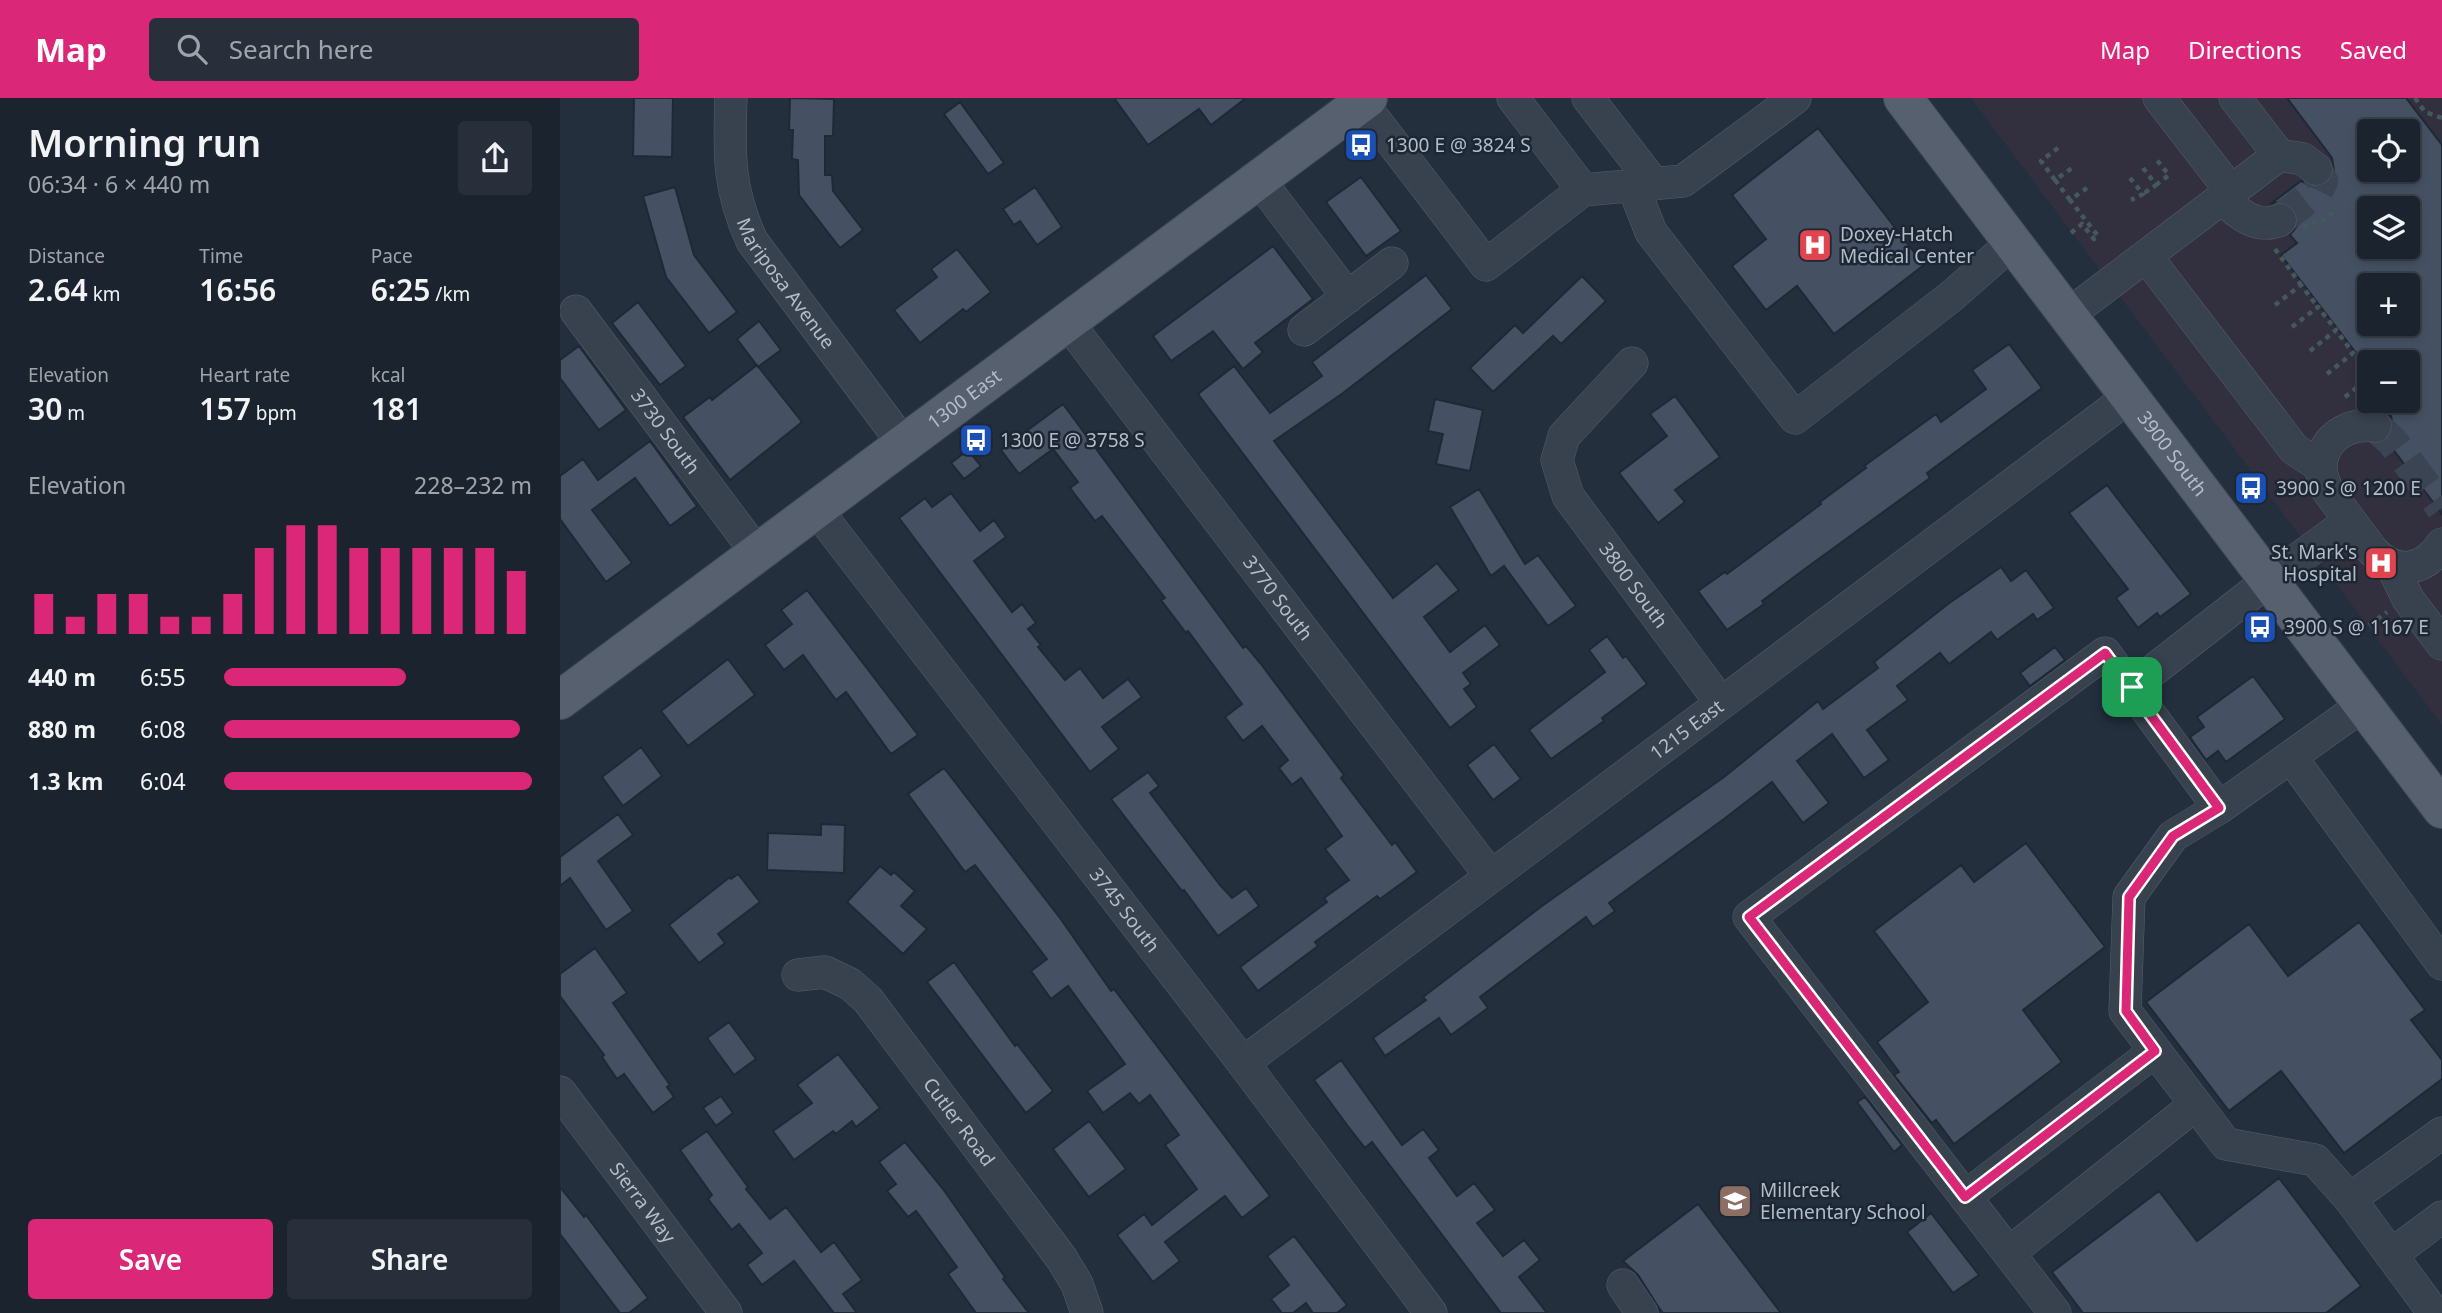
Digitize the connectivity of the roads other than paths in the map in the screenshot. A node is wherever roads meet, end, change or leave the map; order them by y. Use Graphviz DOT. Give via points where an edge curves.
graph roads {
  1 [pos="731,98"];
  2 [pos="1513,98"];
  3 [pos="1588,98"];
  4 [pos="1795,98"];
  5 [pos="1903,98"];
  6 [pos="2160,98"];
  7 [pos="2235,98"];
  8 [pos="1365,100"];
  9 [pos="2279,155"];
  10 [pos="2316,169"];
  11 [pos="1259,180"];
  12 [pos="1644,185"];
  13 [pos="1583,190"];
  14 [pos="2226,195"];
  15 [pos="2280,220"];
  16 [pos="2013,242"];
  17 [pos="2146,256"];
  18 [pos="1392,263"];
  19 [pos="1348,297"];
  20 [pos="576,311"];
  21 [pos="2068,315"];
  22 [pos="1068,323"];
  23 [pos="1304,330"];
  24 [pos="1632,363"];
  25 [pos="2130,396"];
  26 [pos="2375,426"];
  27 [pos="903,443"];
  28 [pos="2320,466"];
  29 [pos="816,509"];
  30 [pos="2350,521"];
  31 [pos="2442,544"];
  32 [pos="757,553"];
  33 [pos="2392,566"];
  34 [pos="2269,580"];
  35 [pos="2442,644"];
  36 [pos="2132,687"];
  37 [pos="560,700"];
  38 [pos="1721,703"];
  39 [pos="2363,705"];
  40 [pos="2291,758"];
  41 [pos="2219,808"];
  42 [pos="2442,809"];
  43 [pos="1490,875"];
  44 [pos="2442,964"];
  45 [pos="799,975"];
  46 [pos="2155,1051"];
  47 [pos="1243,1063"];
  48 [pos="560,1092"];
  49 [pos="2195,1105"];
  50 [pos="2442,1133"];
  51 [pos="1965,1197"];
  52 [pos="2350,1199"];
  53 [pos="2442,1217"];
  54 [pos="2009,1253"];
  55 [pos="2391,1255"];
  56 [pos="1623,1285"];
  57 [pos="2435,1310"];
  58 [pos="726,1313"];
  59 [pos="1087,1313"];
  60 [pos="1431,1313"];
  61 [pos="1642,1313"];
  62 [pos="2055,1313"];
  1 -- 27 [label="street, Mariposa Avenue" via="730,172 752,240"];
  2 -- 13 [label="street"];
  3 -- 12 [label="street"];
  4 -- 12 [label="street" via="1683,181"];
  5 -- 16 [label="main road, 3900 South"];
  6 -- 14 [label="street"];
  7 -- 9 [label="street"];
  8 -- 11 [label="main road, 1300 East"];
  8 -- 13 [label="street" via="1486,265"];
  9 -- 10 [label="street" via="2303,159"];
  9 -- 14 [label="street"];
  11 -- 19 [label="street"];
  11 -- 22 [label="main road, 1300 East"];
  12 -- 13 [label="street"];
  12 -- 16 [label="street" via="1651,232 1794,418 1953,295"];
  14 -- 15 [label="street" via="2238,214 2255,222"];
  14 -- 17 [label="street"];
  16 -- 21 [label="main road, 3900 South"];
  17 -- 21 [label="street"];
  17 -- 28 [label="street" via="2294,449"];
  18 -- 19 [label="street"];
  19 -- 23 [label="street"];
  20 -- 32 [label="street, 3730 South"];
  21 -- 25 [label="main road, 3900 South"];
  22 -- 27 [label="main road, 1300 East"];
  22 -- 43 [label="street, 3770 South"];
  24 -- 38 [label="street, 3800 South" via="1564,436 1557,460 1568,496"];
  25 -- 34 [label="main road, 3900 South"];
  25 -- 38 [label="street, 1215 East"];
  26 -- 28 [label="street" via="2352,426 2339,434 2328,445"];
  27 -- 29 [label="main road, 1300 East"];
  28 -- 30 [label="street" via="2323,482"];
  29 -- 32 [label="main road, 1300 East"];
  29 -- 47 [label="street, 3745 South"];
  30 -- 33 [label="street" via="2378,558"];
  30 -- 34 [label="street"];
  31 -- 33 [label="street" via="2422,563"];
  32 -- 37 [label="main road, 1300 East"];
  33 -- 35 [label="street" via="2408,599"];
  34 -- 36 [label="street"];
  34 -- 39 [label="main road, 3900 South"];
  36 -- 41 [label="street"];
  36 -- 51 [label="street" via="2105,653 1749,917"];
  38 -- 43 [label="street, 1215 East"];
  39 -- 40 [label="street"];
  39 -- 42 [label="main road, 3900 South"];
  40 -- 41 [label="street"];
  40 -- 44 [label="street"];
  41 -- 46 [label="street" via="2173,836 2129,897 2126,1011"];
  43 -- 47 [label="street, 1215 East"];
  45 -- 59 [label="street, Cutler Road" via="825,972 869,1000 1062,1259"];
  46 -- 49 [label="street"];
  46 -- 51 [label="street"];
  47 -- 60 [label="street, 3745 South"];
  48 -- 58 [label="street, Sierra Way"];
  49 -- 52 [label="street" via="2226,1144 2315,1160"];
  49 -- 54 [label="street"];
  50 -- 52 [label="street"];
  51 -- 54 [label="street"];
  52 -- 55 [label="street"];
  53 -- 55 [label="street"];
  54 -- 62 [label="street"];
  55 -- 57 [label="street"];
  56 -- 61 [label="street"];
}
